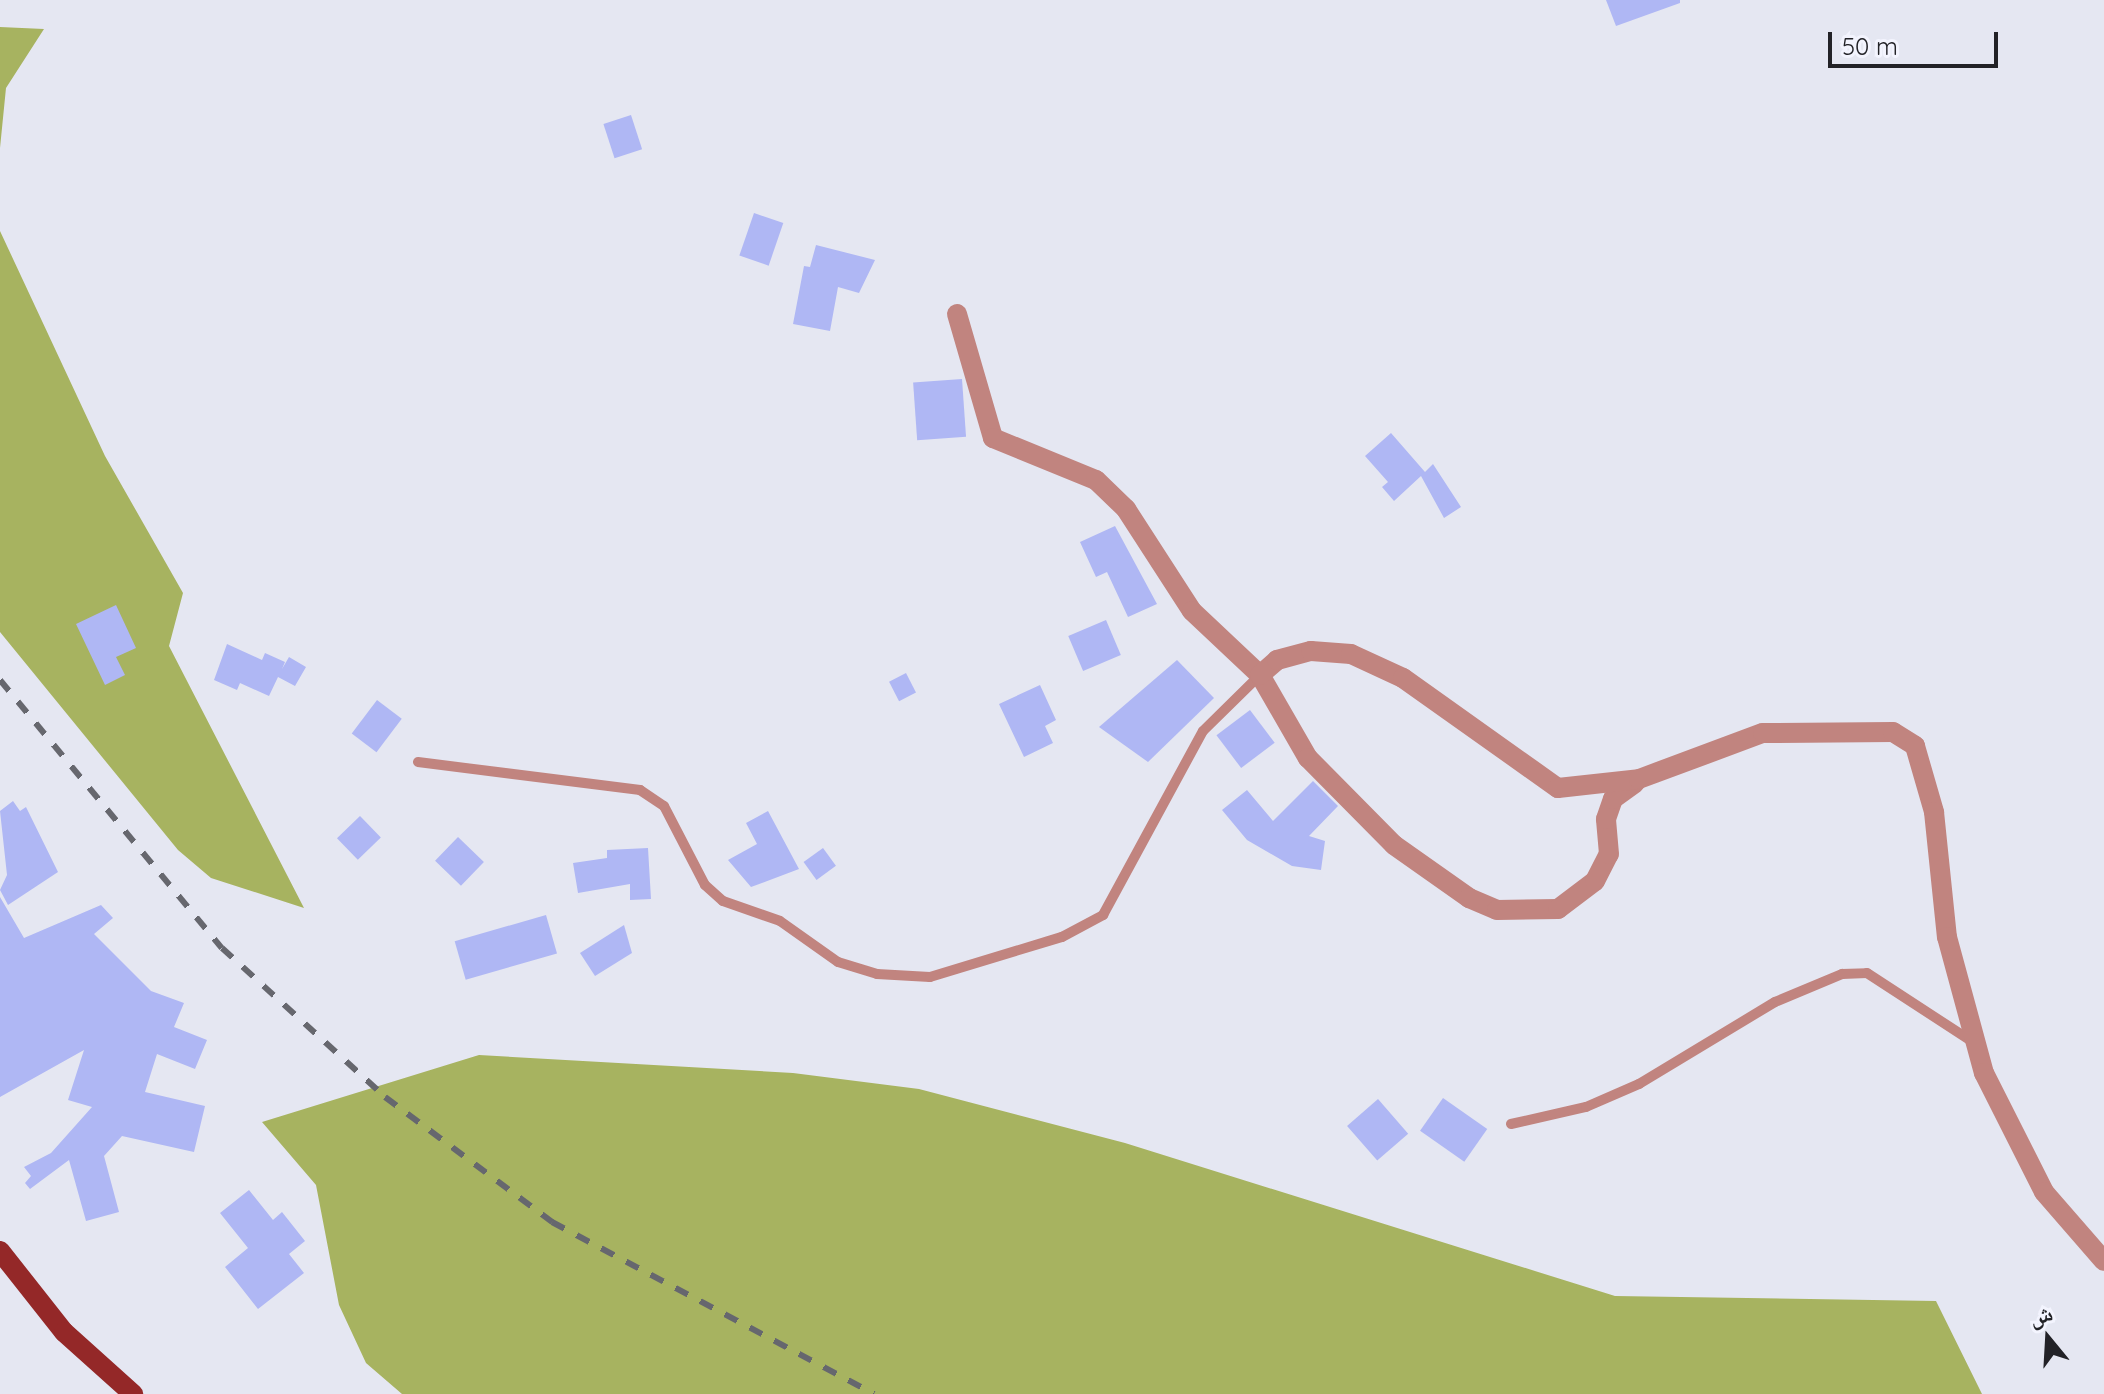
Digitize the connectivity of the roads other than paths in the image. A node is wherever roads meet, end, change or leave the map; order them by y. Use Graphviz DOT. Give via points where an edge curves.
graph roads {
  1 [pos="957,314"];
  2 [pos="1260,675"];
  3 [pos="418,762"];
  4 [pos="1639,779"];
  5 [pos="1973,1042"];
  6 [pos="1511,1124"];
  7 [pos="0,1251"];
  8 [pos="2104,1261"];
  9 [pos="133,1394"];
  1 -- 2 [label="street" via="993,438 1096,480 1126,509 1192,611"];
  2 -- 3 [label="lane" via="1203,731 1103,915 1062,937 930,977 877,974 838,962 780,921 723,901 705,885 664,806 640,790"];
  2 -- 4 [label="street" via="1277,660 1311,651 1351,654 1403,678 1558,788"];
  2 -- 4 [label="street" via="1308,758 1350,804 1394,845 1497,910 1558,909 1595,881 1609,854 1606,819 1613,799"];
  4 -- 5 [label="street" via="1763,733 1893,732 1915,746 1927,772 1947,937"];
  5 -- 6 [label="lane" via="1867,973 1842,974 1775,1002 1639,1084 1586,1107"];
  5 -- 8 [label="street" via="2044,1192"];
  7 -- 9 [label="main road" via="64,1332"];
}
